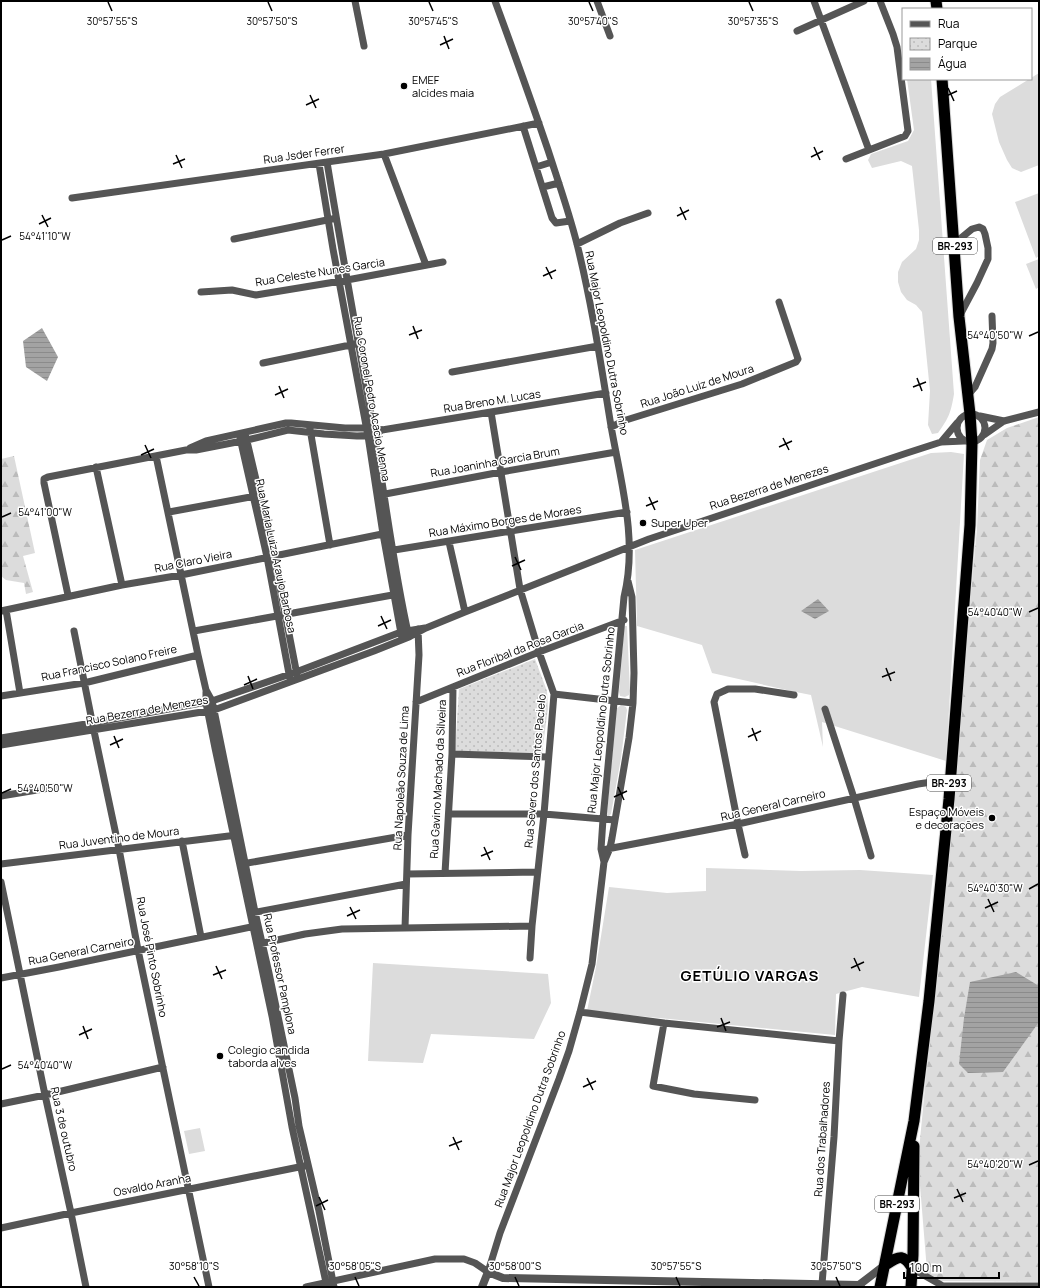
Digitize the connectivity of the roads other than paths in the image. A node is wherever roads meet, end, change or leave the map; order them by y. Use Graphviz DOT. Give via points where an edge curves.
graph roads {
  1 [pos="356,1"];
  2 [pos="495,1"];
  3 [pos="597,1"];
  4 [pos="814,1"];
  5 [pos="864,1"];
  6 [pos="880,1"];
  7 [pos="821,20"];
  8 [pos="797,31"];
  9 [pos="610,36"];
  10 [pos="364,46"];
  11 [pos="942,80"];
  12 [pos="539,123"];
  13 [pos="523,126"];
  14 [pos="869,150"];
  15 [pos="384,154"];
  16 [pos="846,159"];
  17 [pos="327,162"];
  18 [pos="552,162"];
  19 [pos="319,164"];
  20 [pos="536,167"];
  21 [pos="559,183"];
  22 [pos="542,188"];
  23 [pos="72,198"];
  24 [pos="648,212"];
  25 [pos="332,219"];
  26 [pos="570,221"];
  27 [pos="234,239"];
  28 [pos="955,243"];
  29 [pos="577,244"];
  30 [pos="443,262"];
  31 [pos="426,265"];
  32 [pos="343,281"];
  33 [pos="201,292"];
  34 [pos="779,302"];
  35 [pos="349,311"];
  36 [pos="992,316"];
  37 [pos="959,317"];
  38 [pos="358,343"];
  39 [pos="351,345"];
  40 [pos="598,346"];
  41 [pos="263,363"];
  42 [pos="452,372"];
  43 [pos="364,391"];
  44 [pos="606,394"];
  45 [pos="968,395"];
  46 [pos="491,412"];
  47 [pos="1039,412"];
  48 [pos="975,415"];
  49 [pos="1004,421"];
  50 [pos="958,423"];
  51 [pos="611,427"];
  52 [pos="310,429"];
  53 [pos="371,432"];
  54 [pos="984,435"];
  55 [pos="243,437"];
  56 [pos="941,442"];
  57 [pos="968,442"];
  58 [pos="616,452"];
  59 [pos="156,456"];
  60 [pos="96,467"];
  61 [pos="501,472"];
  62 [pos="381,495"];
  63 [pos="256,496"];
  64 [pos="169,512"];
  65 [pos="627,512"];
  66 [pos="511,531"];
  67 [pos="386,533"];
  68 [pos="449,542"];
  69 [pos="330,544"];
  70 [pos="630,546"];
  71 [pos="389,551"];
  72 [pos="270,556"];
  73 [pos="181,575"];
  74 [pos="628,581"];
  75 [pos="122,584"];
  76 [pos="520,589"];
  77 [pos="397,594"];
  78 [pos="68,596"];
  79 [pos="3,610"];
  80 [pos="465,612"];
  81 [pos="282,615"];
  82 [pos="632,618"];
  83 [pos="622,621"];
  84 [pos="418,630"];
  85 [pos="74,631"];
  86 [pos="194,631"];
  87 [pos="405,635"];
  88 [pos="348,652"];
  89 [pos="539,652"];
  90 [pos="198,655"];
  91 [pos="352,659"];
  92 [pos="294,677"];
  93 [pos="84,683"];
  94 [pos="453,687"];
  95 [pos="239,692"];
  96 [pos="20,693"];
  97 [pos="554,694"];
  98 [pos="794,695"];
  99 [pos="1,696"];
  100 [pos="242,700"];
  101 [pos="614,701"];
  102 [pos="209,702"];
  103 [pos="416,702"];
  104 [pos="633,703"];
  105 [pos="176,708"];
  106 [pos="825,709"];
  107 [pos="211,711"];
  108 [pos="177,717"];
  109 [pos="93,727"];
  110 [pos="35,736"];
  111 [pos="1,738"];
  112 [pos="1,745"];
  113 [pos="452,754"];
  114 [pos="548,757"];
  115 [pos="949,785"];
  116 [pos="55,787"];
  117 [pos="1,796"];
  118 [pos="854,798"];
  119 [pos="448,814"];
  120 [pos="544,814"];
  121 [pos="603,819"];
  122 [pos="615,820"];
  123 [pos="738,824"];
  124 [pos="237,835"];
  125 [pos="408,835"];
  126 [pos="182,842"];
  127 [pos="610,848"];
  128 [pos="119,849"];
  129 [pos="601,849"];
  130 [pos="745,855"];
  131 [pos="871,856"];
  132 [pos="604,862"];
  133 [pos="1,864"];
  134 [pos="242,864"];
  135 [pos="537,872"];
  136 [pos="445,873"];
  137 [pos="407,874"];
  138 [pos="1,882"];
  139 [pos="406,884"];
  140 [pos="252,913"];
  141 [pos="255,926"];
  142 [pos="532,926"];
  143 [pos="405,928"];
  144 [pos="201,937"];
  145 [pos="260,944"];
  146 [pos="138,950"];
  147 [pos="530,958"];
  148 [pos="20,974"];
  149 [pos="1,978"];
  150 [pos="843,995"];
  151 [pos="580,1012"];
  152 [pos="664,1023"];
  153 [pos="839,1041"];
  154 [pos="163,1067"];
  155 [pos="45,1095"];
  156 [pos="755,1100"];
  157 [pos="1,1104"];
  158 [pos="914,1121"];
  159 [pos="295,1126"];
  160 [pos="308,1165"];
  161 [pos="300,1166"];
  162 [pos="188,1189"];
  163 [pos="319,1211"];
  164 [pos="71,1213"];
  165 [pos="311,1213"];
  166 [pos="1,1228"];
  167 [pos="885,1264"];
  168 [pos="913,1269"];
  169 [pos="488,1272"];
  170 [pos="650,1284"];
  171 [pos="822,1284"];
  172 [pos="330,1285"];
  173 [pos="728,1285"];
  174 [pos="860,1286"];
  175 [pos="941,1286"];
  176 [pos="1039,1286"];
  177 [pos="86,1287"];
  178 [pos="209,1287"];
  179 [pos="306,1287"];
  180 [pos="482,1287"];
  181 [pos="880,1287"];
  182 [pos="911,1287"];
  1 -- 10 [label="street"];
  2 -- 12 [label="street, Rua Major Leopoldino Dutra Sobrinho"];
  3 -- 9 [label="street"];
  4 -- 7 [label="street"];
  5 -- 7 [label="street"];
  6 -- 14 [label="street" via="897,47 908,131 906,136"];
  7 -- 8 [label="street"];
  7 -- 14 [label="street"];
  11 -- 28 [label="highway, BR-293"];
  12 -- 13 [label="street, Rua Jsder Ferrer"];
  12 -- 18 [label="street, Rua Major Leopoldino Dutra Sobrinho"];
  13 -- 15 [label="street, Rua Jsder Ferrer"];
  13 -- 20 [label="street"];
  14 -- 16 [label="street"];
  15 -- 17 [label="street, Rua Jsder Ferrer"];
  15 -- 31 [label="street"];
  17 -- 19 [label="street, Rua Jsder Ferrer"];
  17 -- 25 [label="street, Rua Coronel Pedro Acacio Menna"];
  18 -- 20 [label="street"];
  18 -- 21 [label="street, Rua Major Leopoldino Dutra Sobrinho"];
  19 -- 23 [label="street, Rua Jsder Ferrer"];
  19 -- 25 [label="street, Rua Coronel Pedro Acacio Menna"];
  20 -- 22 [label="street"];
  21 -- 22 [label="street"];
  21 -- 26 [label="street, Rua Major Leopoldino Dutra Sobrinho"];
  22 -- 26 [label="street" via="554,221"];
  24 -- 29 [label="street"];
  25 -- 27 [label="street"];
  25 -- 32 [label="street, Rua Coronel Pedro Acacio Menna"];
  26 -- 29 [label="street, Rua Major Leopoldino Dutra Sobrinho"];
  28 -- 37 [label="highway, BR-293"];
  28 -- 37 [label="street" via="972,229 979,227 983,229 988,248 986,263"];
  29 -- 40 [label="street, Rua Major Leopoldino Dutra Sobrinho"];
  30 -- 31 [label="street, Rua Celeste Nunes Garcia"];
  31 -- 32 [label="street, Rua Celeste Nunes Garcia"];
  32 -- 33 [label="street, Rua Celeste Nunes Garcia" via="256,295 232,290"];
  32 -- 35 [label="street, Rua Coronel Pedro Acacio Menna"];
  34 -- 51 [label="street, Rua João Luiz de Moura" via="798,358 796,362 742,384"];
  35 -- 38 [label="street, Rua Coronel Pedro Acacio Menna"];
  35 -- 39 [label="street, Rua Coronel Pedro Acacio Menna"];
  36 -- 45 [label="street" via="994,343 975,387"];
  37 -- 45 [label="highway, BR-293"];
  38 -- 39 [label="street"];
  38 -- 43 [label="street, Rua Coronel Pedro Acacio Menna"];
  39 -- 41 [label="street"];
  39 -- 43 [label="street, Rua Coronel Pedro Acacio Menna"];
  40 -- 42 [label="street"];
  40 -- 44 [label="street, Rua Major Leopoldino Dutra Sobrinho"];
  43 -- 53 [label="street, Rua Coronel Pedro Acacio Menna"];
  44 -- 46 [label="street, Rua Breno M. Lucas"];
  44 -- 51 [label="street, Rua Major Leopoldino Dutra Sobrinho"];
  45 -- 48 [label="highway, BR-293"];
  46 -- 53 [label="street, Rua Breno M. Lucas"];
  46 -- 61 [label="street, Rua Severo dos Santos Pacielo"];
  47 -- 49 [label="street"];
  48 -- 49 [label="street"];
  48 -- 50 [label="street" via="965,415"];
  48 -- 54 [label="street" via="985,425"];
  48 -- 57 [label="highway, BR-293"];
  49 -- 54 [label="street"];
  50 -- 56 [label="street"];
  50 -- 57 [label="street" via="960,438"];
  51 -- 58 [label="street, Rua Major Leopoldino Dutra Sobrinho"];
  52 -- 53 [label="street"];
  52 -- 55 [label="street"];
  52 -- 69 [label="street"];
  53 -- 62 [label="street, Rua Coronel Pedro Acacio Menna"];
  54 -- 57 [label="street" via="981,439"];
  55 -- 59 [label="street" via="196,450"];
  55 -- 63 [label="street, Rua Maria Luiza Araujo Barbosa"];
  56 -- 57 [label="street, Rua Bezerra de Menezes"];
  56 -- 70 [label="street, Rua Bezerra de Menezes"];
  57 -- 115 [label="highway, BR-293" via="970,525"];
  58 -- 61 [label="street, Rua Joaninha Garcia Brum"];
  58 -- 65 [label="street, Rua Major Leopoldino Dutra Sobrinho"];
  59 -- 60 [label="street"];
  59 -- 64 [label="street, Rua Professor Pamplona"];
  60 -- 75 [label="street"];
  60 -- 78 [label="street" via="44,479"];
  61 -- 62 [label="street, Rua Joaninha Garcia Brum"];
  61 -- 66 [label="street, Rua Severo dos Santos Pacielo"];
  62 -- 67 [label="street, Rua Coronel Pedro Acacio Menna"];
  63 -- 64 [label="street"];
  63 -- 72 [label="street, Rua Maria Luiza Araujo Barbosa"];
  64 -- 73 [label="street, Rua Professor Pamplona"];
  65 -- 66 [label="street, Rua Máximo Borges de Moraes"];
  65 -- 70 [label="street, Rua Major Leopoldino Dutra Sobrinho"];
  66 -- 68 [label="street, Rua Máximo Borges de Moraes"];
  66 -- 76 [label="street, Rua Severo dos Santos Pacielo"];
  67 -- 69 [label="street, Rua Claro Vieira"];
  67 -- 71 [label="street, Rua Coronel Pedro Acacio Menna"];
  68 -- 71 [label="street, Rua Máximo Borges de Moraes"];
  68 -- 80 [label="street"];
  69 -- 72 [label="street, Rua Claro Vieira"];
  70 -- 74 [label="street, Rua Major Leopoldino Dutra Sobrinho"];
  70 -- 76 [label="street, Rua Bezerra de Menezes"];
  71 -- 77 [label="street, Rua Coronel Pedro Acacio Menna"];
  72 -- 73 [label="street, Rua Claro Vieira"];
  72 -- 81 [label="street, Rua Maria Luiza Araujo Barbosa"];
  73 -- 75 [label="street, Rua Claro Vieira"];
  73 -- 86 [label="street, Rua Professor Pamplona"];
  74 -- 82 [label="street, Rua Major Leopoldino Dutra Sobrinho" via="632,597"];
  74 -- 83 [label="street, Rua Major Leopoldino Dutra Sobrinho"];
  75 -- 78 [label="street, Rua Claro Vieira"];
  76 -- 80 [label="street, Rua Bezerra de Menezes"];
  76 -- 89 [label="street, Rua Severo dos Santos Pacielo"];
  77 -- 81 [label="street"];
  77 -- 87 [label="street, Rua Coronel Pedro Acacio Menna"];
  78 -- 79 [label="street, Rua Claro Vieira"];
  79 -- 96 [label="street"];
  80 -- 84 [label="street, Rua Bezerra de Menezes"];
  81 -- 86 [label="street"];
  81 -- 92 [label="street, Rua Maria Luiza Araujo Barbosa"];
  82 -- 83 [label="street, Rua Floribal da Rosa Garcia"];
  82 -- 104 [label="street, Rua Major Leopoldino Dutra Sobrinho"];
  83 -- 89 [label="street, Rua Floribal da Rosa Garcia"];
  83 -- 101 [label="street, Rua Major Leopoldino Dutra Sobrinho"];
  84 -- 87 [label="street, Rua Bezerra de Menezes"];
  84 -- 103 [label="street, Rua Napoleão Souza de Lima"];
  85 -- 93 [label="street, Rua José Pinto Sobrinho"];
  86 -- 90 [label="street, Rua Professor Pamplona"];
  87 -- 88 [label="street, Rua Bezerra de Menezes"];
  87 -- 91 [label="street, Rua Bezerra de Menezes"];
  88 -- 91 [label="street"];
  88 -- 92 [label="street, Rua Bezerra de Menezes"];
  89 -- 94 [label="street, Rua Floribal da Rosa Garcia"];
  89 -- 97 [label="street, Rua Severo dos Santos Pacielo"];
  90 -- 93 [label="street, Rua Francisco Solano Freire"];
  90 -- 102 [label="street, Rua Professor Pamplona"];
  91 -- 92 [label="street, Rua Bezerra de Menezes"];
  92 -- 95 [label="street, Rua Bezerra de Menezes"];
  92 -- 100 [label="street, Rua Bezerra de Menezes"];
  93 -- 96 [label="street, Rua Francisco Solano Freire"];
  93 -- 109 [label="street, Rua José Pinto Sobrinho"];
  94 -- 103 [label="street, Rua Floribal da Rosa Garcia"];
  94 -- 113 [label="street, Rua Gavino Machado da Silveira"];
  95 -- 100 [label="street"];
  95 -- 102 [label="street, Rua Bezerra de Menezes"];
  96 -- 99 [label="street, Rua Francisco Solano Freire"];
  97 -- 101 [label="street"];
  97 -- 114 [label="street, Rua Severo dos Santos Pacielo"];
  98 -- 123 [label="street" via="754,689 728,689 717,694 714,702 716,718"];
  100 -- 107 [label="street, Rua Bezerra de Menezes"];
  101 -- 104 [label="street"];
  101 -- 121 [label="street, Rua Major Leopoldino Dutra Sobrinho"];
  102 -- 105 [label="street, Rua Bezerra de Menezes"];
  102 -- 107 [label="street, Rua Professor Pamplona"];
  103 -- 125 [label="street, Rua Napoleão Souza de Lima"];
  104 -- 122 [label="street, Rua Major Leopoldino Dutra Sobrinho"];
  105 -- 108 [label="street"];
  105 -- 109 [label="street, Rua Bezerra de Menezes"];
  106 -- 118 [label="street"];
  107 -- 108 [label="street, Rua Bezerra de Menezes"];
  107 -- 124 [label="street, Rua Professor Pamplona"];
  108 -- 109 [label="street, Rua Bezerra de Menezes"];
  109 -- 110 [label="street, Rua Bezerra de Menezes"];
  109 -- 128 [label="street, Rua José Pinto Sobrinho"];
  110 -- 111 [label="street, Rua Bezerra de Menezes"];
  110 -- 112 [label="street, Rua Bezerra de Menezes"];
  113 -- 114 [label="street"];
  113 -- 119 [label="street, Rua Gavino Machado da Silveira"];
  114 -- 120 [label="street, Rua Severo dos Santos Pacielo"];
  115 -- 118 [label="street, Rua General Carneiro" via="932,782"];
  115 -- 158 [label="highway, BR-293" via="930,993"];
  116 -- 117 [label="street"];
  118 -- 123 [label="street, Rua General Carneiro"];
  118 -- 131 [label="street"];
  119 -- 120 [label="street"];
  119 -- 136 [label="street, Rua Gavino Machado da Silveira"];
  120 -- 121 [label="street"];
  120 -- 135 [label="street, Rua Severo dos Santos Pacielo"];
  121 -- 122 [label="street"];
  121 -- 129 [label="street, Rua Major Leopoldino Dutra Sobrinho"];
  122 -- 127 [label="street, Rua Major Leopoldino Dutra Sobrinho"];
  123 -- 127 [label="street, Rua General Carneiro"];
  123 -- 130 [label="street"];
  124 -- 126 [label="street, Rua Juventino de Moura"];
  124 -- 134 [label="street, Rua Professor Pamplona"];
  125 -- 134 [label="street"];
  125 -- 137 [label="street, Rua Napoleão Souza de Lima"];
  126 -- 128 [label="street, Rua Juventino de Moura"];
  126 -- 144 [label="street"];
  127 -- 129 [label="street, Rua General Carneiro"];
  127 -- 132 [label="street, Rua Major Leopoldino Dutra Sobrinho"];
  128 -- 133 [label="street, Rua Juventino de Moura"];
  128 -- 146 [label="street, Rua José Pinto Sobrinho"];
  129 -- 132 [label="street, Rua Major Leopoldino Dutra Sobrinho"];
  132 -- 151 [label="street, Rua Major Leopoldino Dutra Sobrinho" via="592,964"];
  134 -- 140 [label="street, Rua Professor Pamplona"];
  135 -- 136 [label="street"];
  135 -- 142 [label="street, Rua Severo dos Santos Pacielo"];
  136 -- 137 [label="street"];
  137 -- 139 [label="street, Rua Napoleão Souza de Lima"];
  138 -- 148 [label="street, Rua 3 de outubro"];
  139 -- 140 [label="street"];
  139 -- 143 [label="street, Rua Napoleão Souza de Lima"];
  140 -- 141 [label="street, Rua Professor Pamplona"];
  141 -- 144 [label="street, Rua General Carneiro"];
  141 -- 145 [label="street, Rua Professor Pamplona"];
  142 -- 143 [label="street"];
  142 -- 147 [label="street, Rua Severo dos Santos Pacielo"];
  143 -- 145 [label="street" via="305,934"];
  144 -- 146 [label="street, Rua General Carneiro"];
  145 -- 159 [label="street, Rua Professor Pamplona" via="296,1098"];
  146 -- 148 [label="street, Rua General Carneiro"];
  146 -- 154 [label="street, Rua José Pinto Sobrinho"];
  148 -- 149 [label="street, Rua General Carneiro"];
  148 -- 155 [label="street, Rua 3 de outubro"];
  150 -- 153 [label="street, Rua dos Trabalhadores"];
  151 -- 152 [label="street"];
  151 -- 169 [label="street, Rua Major Leopoldino Dutra Sobrinho" via="569,1051 500,1233"];
  152 -- 153 [label="street"];
  152 -- 156 [label="street" via="653,1086 694,1094"];
  153 -- 171 [label="street, Rua dos Trabalhadores"];
  154 -- 155 [label="street"];
  154 -- 162 [label="street, Rua José Pinto Sobrinho"];
  155 -- 157 [label="street"];
  155 -- 164 [label="street, Rua 3 de outubro"];
  158 -- 167 [label="highway, BR-293"];
  158 -- 168 [label="highway, BR-293"];
  159 -- 160 [label="street, Rua Professor Pamplona"];
  159 -- 161 [label="street, Rua Professor Pamplona"];
  160 -- 161 [label="street, Osvaldo Aranha"];
  160 -- 163 [label="street, Rua Professor Pamplona"];
  161 -- 162 [label="street, Osvaldo Aranha"];
  161 -- 165 [label="street, Rua Professor Pamplona"];
  162 -- 164 [label="street, Osvaldo Aranha"];
  162 -- 178 [label="street, Rua José Pinto Sobrinho"];
  163 -- 165 [label="street"];
  163 -- 172 [label="street, Rua Professor Pamplona"];
  164 -- 166 [label="street, Osvaldo Aranha"];
  164 -- 177 [label="street, Rua 3 de outubro"];
  165 -- 172 [label="street, Rua Professor Pamplona"];
  167 -- 168 [label="highway" via="902,1257"];
  167 -- 174 [label="street"];
  167 -- 181 [label="highway, BR-293"];
  168 -- 175 [label="street"];
  168 -- 182 [label="highway, BR-293"];
  169 -- 170 [label="street" via="503,1278"];
  169 -- 172 [label="street" via="464,1259 435,1259"];
  169 -- 180 [label="street, Rua Major Leopoldino Dutra Sobrinho"];
  170 -- 173 [label="street"];
  171 -- 173 [label="street"];
  171 -- 174 [label="street"];
  172 -- 179 [label="street"];
  175 -- 176 [label="street"];
}
